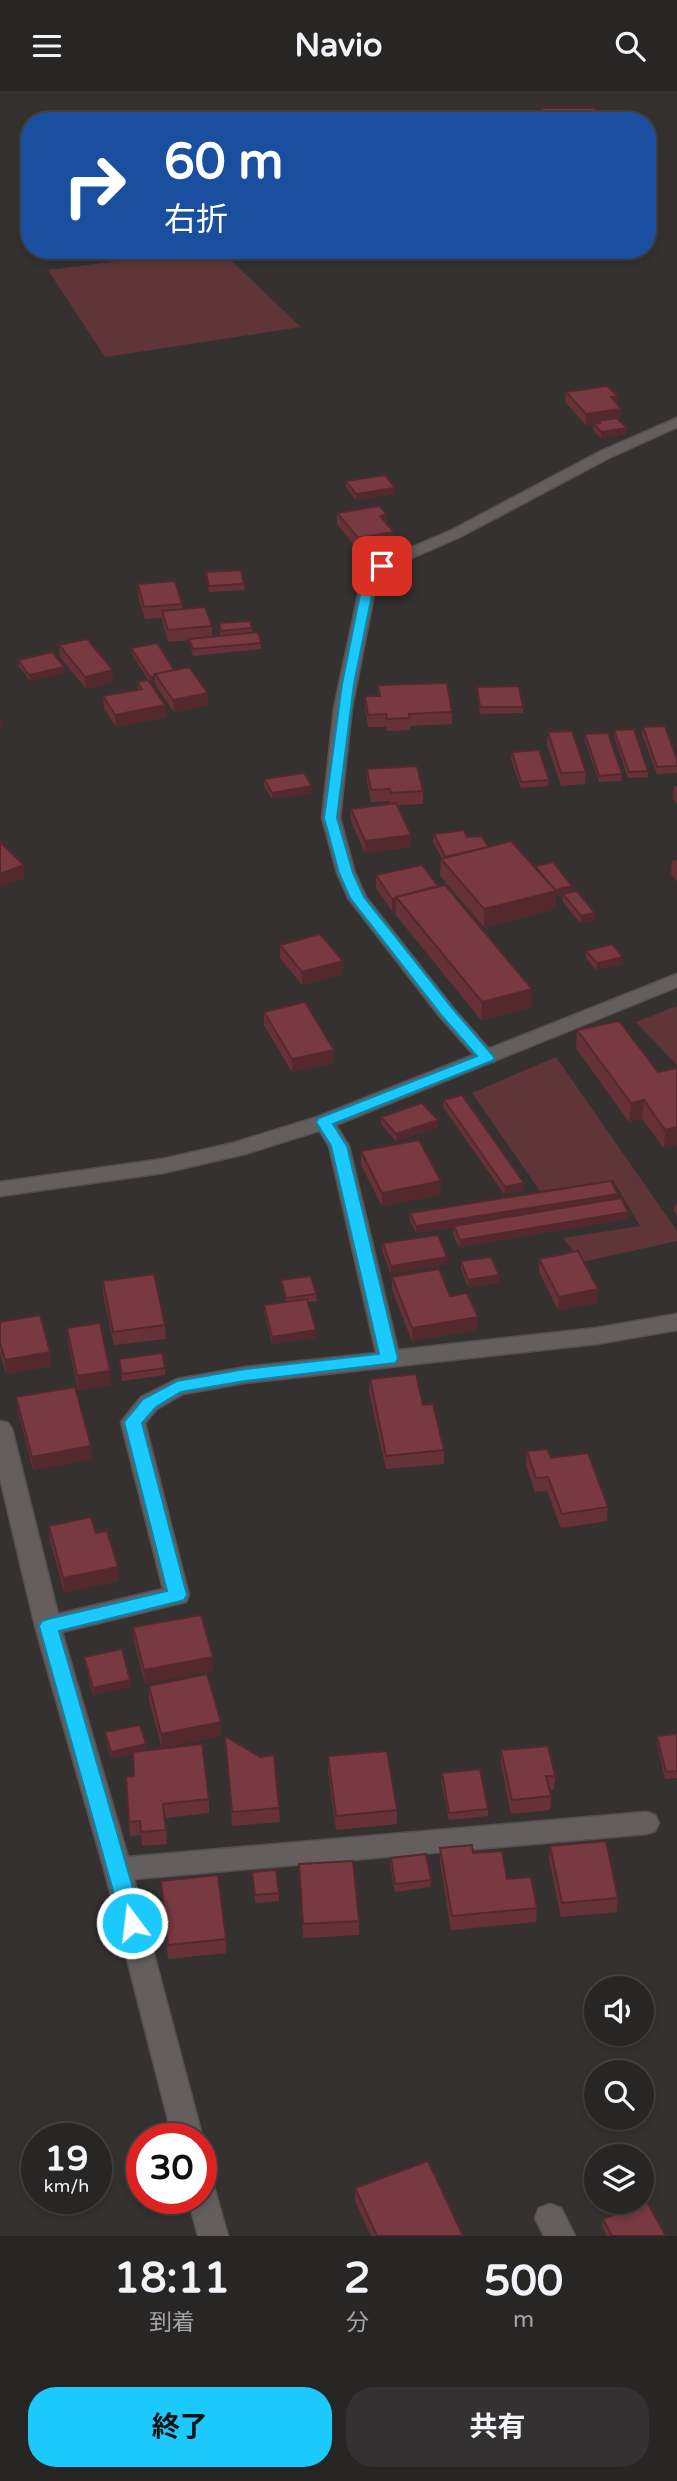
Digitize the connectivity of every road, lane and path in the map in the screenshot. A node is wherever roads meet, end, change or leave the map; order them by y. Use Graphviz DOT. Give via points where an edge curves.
graph roads {
  1 [pos="677,422"];
  2 [pos="677,980"];
  3 [pos="487,1058"];
  4 [pos="324,1122"];
  5 [pos="0,1189"];
  6 [pos="677,1322"];
  7 [pos="389,1359"];
  8 [pos="0,1429"];
  9 [pos="48,1626"];
  10 [pos="646,1823"];
  11 [pos="118,1869"];
  12 [pos="184,2123"];
  13 [pos="207,2214"];
  14 [pos="213,2236"];
  1 -- 3 [label="street" via="382,566 367,590 343,708 331,818 357,898"];
  2 -- 3 [label="street"];
  3 -- 4 [label="street"];
  4 -- 5 [label="street" via="163,1166"];
  4 -- 7 [label="street" via="339,1146"];
  6 -- 7 [label="street" via="596,1336"];
  7 -- 9 [label="street" via="177,1387 149,1403 133,1422 177,1595"];
  8 -- 9 [label="street"];
  9 -- 11 [label="street"];
  10 -- 11 [label="street"];
  11 -- 12 [label="street"];
  13 -- 14 [label="street"];
}
